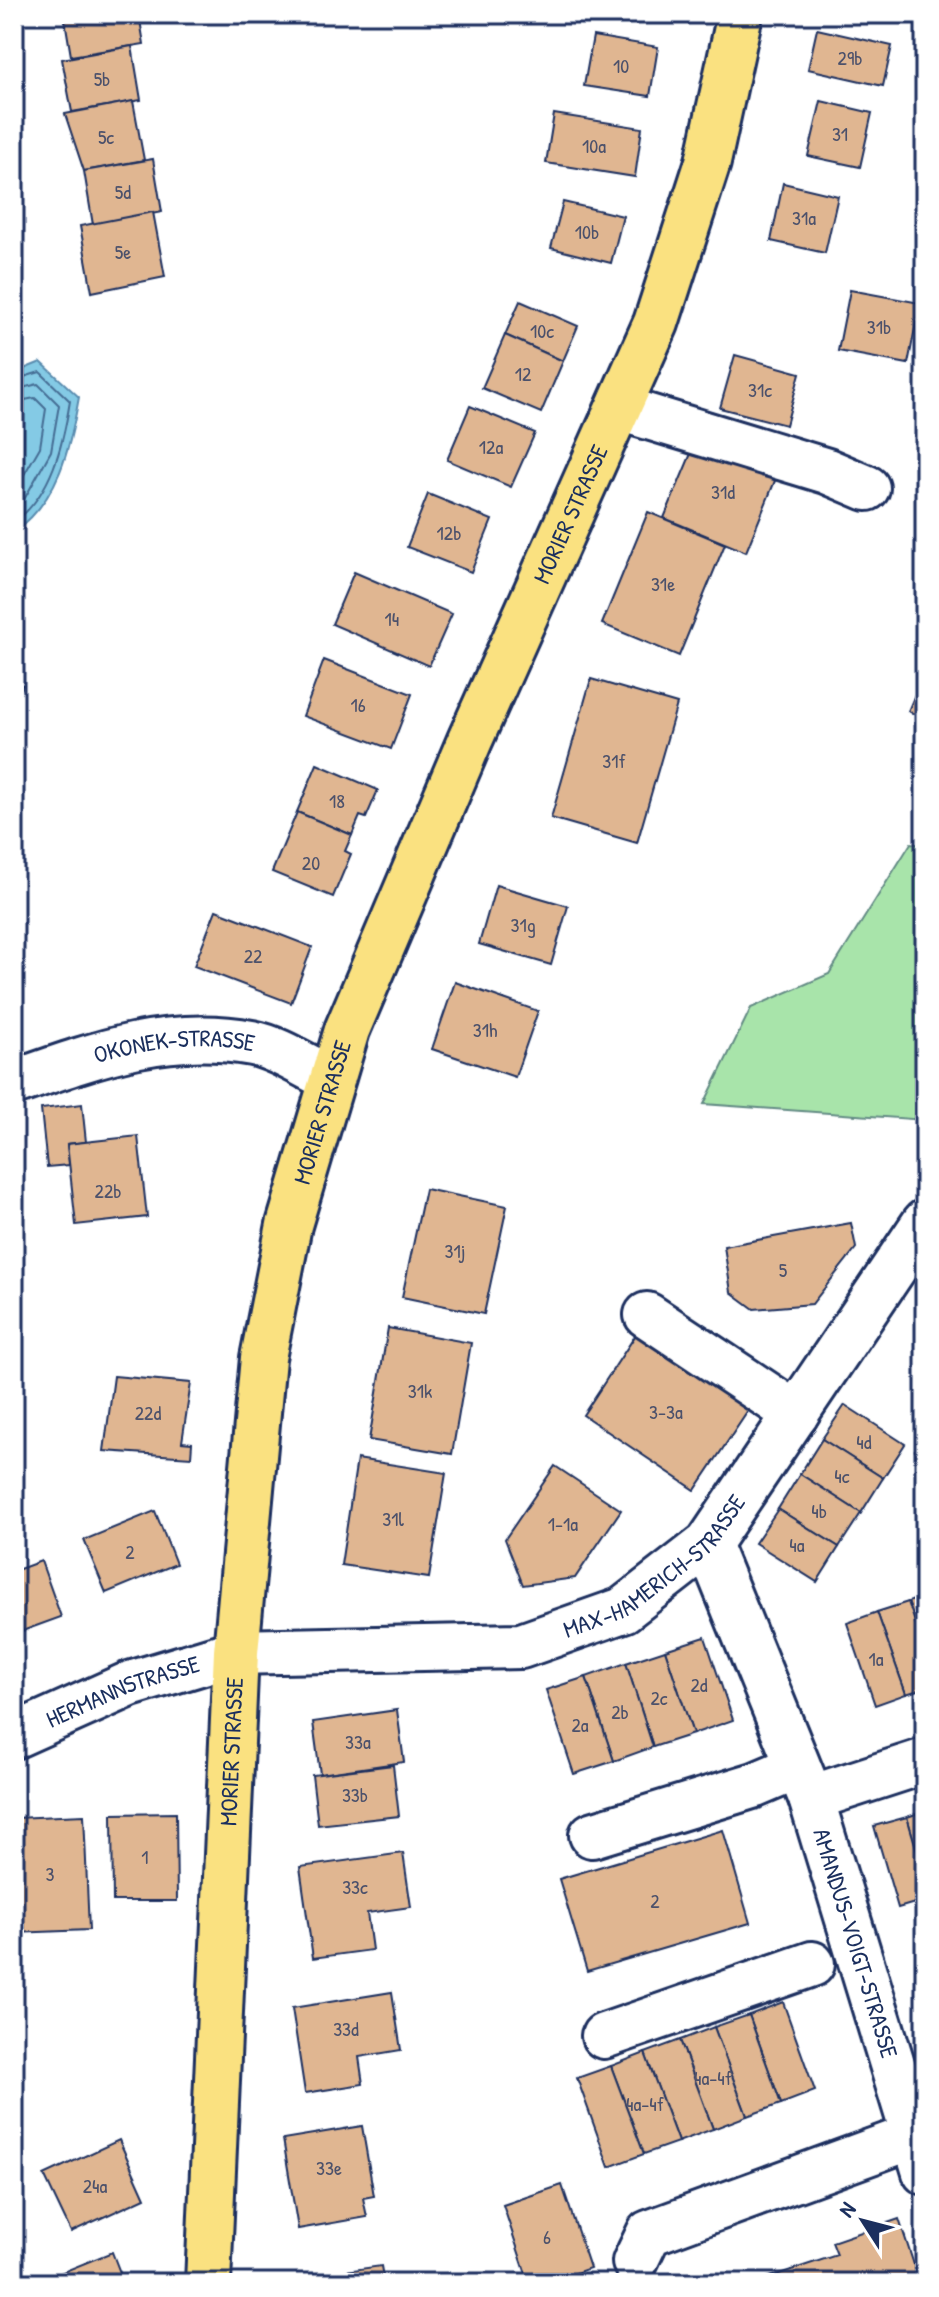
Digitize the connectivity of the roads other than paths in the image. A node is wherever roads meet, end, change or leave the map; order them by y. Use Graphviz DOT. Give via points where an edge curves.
graph roads {
  1 [pos="740,14"];
  2 [pos="619,408"];
  3 [pos="867,488"];
  4 [pos="330,1078"];
  5 [pos="14,1083"];
  6 [pos="925,1222"];
  7 [pos="647,1315"];
  8 [pos="796,1414"];
  9 [pos="708,1544"];
  10 [pos="236,1652"];
  11 [pos="14,1736"];
  12 [pos="925,1761"];
  13 [pos="803,1783"];
  14 [pos="592,1835"];
  15 [pos="812,1964"];
  16 [pos="604,2036"];
  17 [pos="920,2154"];
  18 [pos="635,2262"];
  19 [pos="208,2283"];
  1 -- 2 [label="main road, MORIER STRASSE" via="708,162 683,247"];
  2 -- 3 [label="street"];
  2 -- 4 [label="main road, MORIER STRASSE" via="446,795"];
  4 -- 5 [label="street, OKONEK-STRASSE" via="255,1044 185,1037 131,1044"];
  4 -- 10 [label="main road, MORIER STRASSE" via="289,1225 263,1358"];
  6 -- 8 [label="street, MAX-HAMERICH-STRASSE"];
  7 -- 8 [label="street"];
  8 -- 9 [label="street, MAX-HAMERICH-STRASSE"];
  9 -- 10 [label="street, MAX-HAMERICH-STRASSE" via="623,1610 521,1646"];
  9 -- 13 [label="street, AMANDUS-VOIGT-STRASSE"];
  10 -- 11 [label="street, HERMANNSTRASSE" via="130,1684"];
  10 -- 19 [label="main road, MORIER STRASSE"];
  12 -- 13 [label="street, AMANDUS-VOIGT-STRASSE"];
  13 -- 14 [label="street" via="755,1785"];
  13 -- 17 [label="street, AMANDUS-VOIGT-STRASSE"];
  15 -- 16 [label="street"];
  17 -- 18 [label="street, AMANDUS-VOIGT-STRASSE" via="649,2233"];
}
